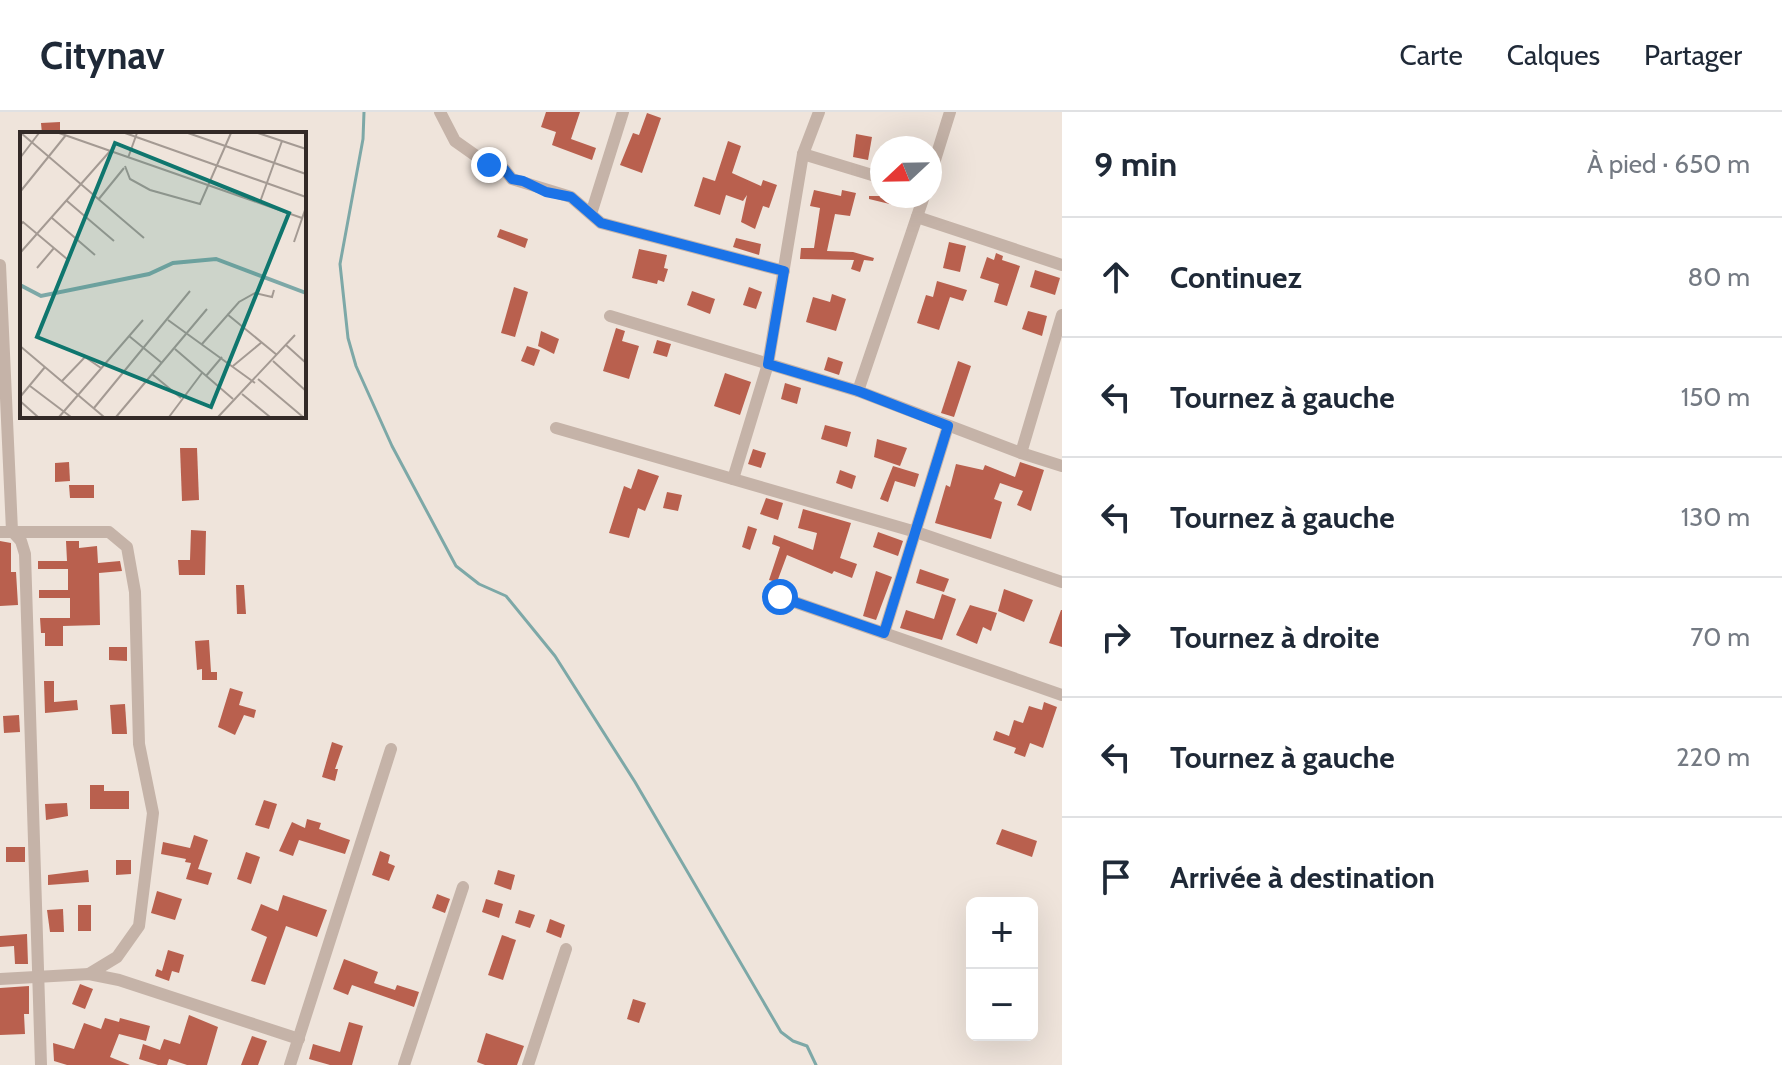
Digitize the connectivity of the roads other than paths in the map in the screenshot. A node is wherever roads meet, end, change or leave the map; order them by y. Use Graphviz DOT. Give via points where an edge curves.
graph roads {
  1 [pos="440,112"];
  2 [pos="623,112"];
  3 [pos="819,112"];
  4 [pos="950,112"];
  5 [pos="942,138"];
  6 [pos="803,154"];
  7 [pos="870,174"];
  8 [pos="920,208"];
  9 [pos="591,214"];
  10 [pos="917,217"];
  11 [pos="1062,265"];
  12 [pos="0,269"];
  13 [pos="784,271"];
  14 [pos="1062,315"];
  15 [pos="610,316"];
  16 [pos="768,364"];
  17 [pos="858,391"];
  18 [pos="948,426"];
  19 [pos="556,428"];
  20 [pos="1021,453"];
  21 [pos="1062,466"];
  22 [pos="733,479"];
  23 [pos="6,532"];
  24 [pos="916,532"];
  25 [pos="1062,582"];
  26 [pos="780,597"];
  27 [pos="884,633"];
  28 [pos="1062,695"];
  29 [pos="391,749"];
  30 [pos="463,887"];
  31 [pos="566,949"];
  32 [pos="89,974"];
  33 [pos="39,978"];
  34 [pos="0,979"];
  35 [pos="299,1039"];
  36 [pos="41,1065"];
  37 [pos="290,1065"];
  38 [pos="404,1065"];
  39 [pos="528,1065"];
  1 -- 9 [label="street" via="455,141 489,165 504,169 512,179 571,197"];
  2 -- 9 [label="street"];
  3 -- 6 [label="street"];
  4 -- 5 [label="street"];
  6 -- 7 [label="street"];
  6 -- 13 [label="street"];
  8 -- 10 [label="street"];
  9 -- 13 [label="street" via="601,223"];
  10 -- 11 [label="street"];
  10 -- 17 [label="street"];
  12 -- 23 [label="street"];
  13 -- 16 [label="street"];
  14 -- 20 [label="street"];
  15 -- 16 [label="street"];
  16 -- 17 [label="street"];
  16 -- 22 [label="street"];
  17 -- 18 [label="street"];
  18 -- 20 [label="street"];
  18 -- 24 [label="street"];
  19 -- 22 [label="street"];
  20 -- 21 [label="street"];
  22 -- 24 [label="street"];
  23 -- 32 [label="street" via="109,532 127,547 135,592 139,744 152,828 139,926 117,957"];
  23 -- 33 [label="street" via="21,541 25,554"];
  24 -- 25 [label="street"];
  24 -- 27 [label="street"];
  26 -- 27 [label="street"];
  27 -- 28 [label="street"];
  29 -- 35 [label="street"];
  30 -- 38 [label="street"];
  31 -- 39 [label="street"];
  32 -- 33 [label="street"];
  32 -- 35 [label="street"];
  33 -- 34 [label="street"];
  33 -- 36 [label="street"];
  35 -- 37 [label="street"];
}
